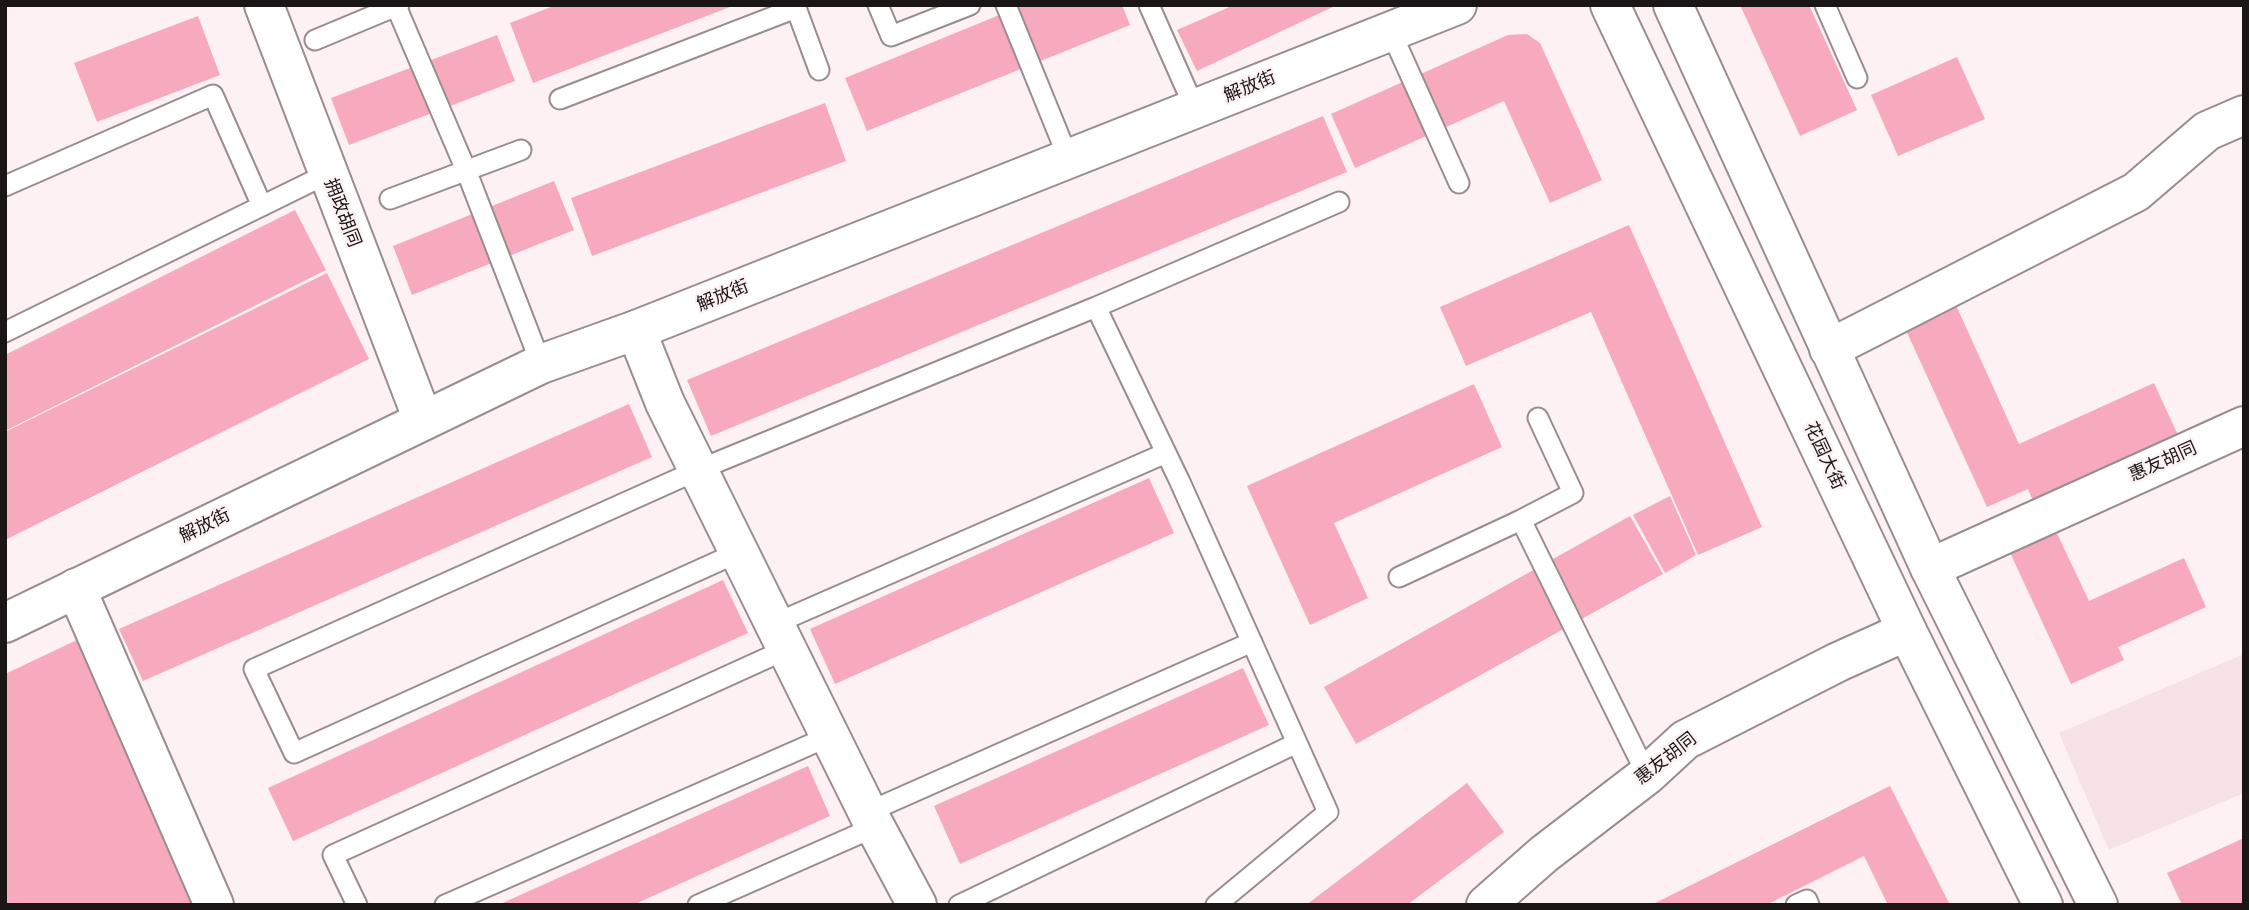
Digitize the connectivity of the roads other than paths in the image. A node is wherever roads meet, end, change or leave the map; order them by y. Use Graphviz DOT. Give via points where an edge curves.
graph roads {
  1 [pos="264,5"];
  2 [pos="878,5"];
  3 [pos="970,5"];
  4 [pos="1006,5"];
  5 [pos="1149,5"];
  6 [pos="1457,5"];
  7 [pos="1610,5"];
  8 [pos="1672,5"];
  9 [pos="1825,5"];
  10 [pos="397,6"];
  11 [pos="796,7"];
  12 [pos="1391,32"];
  13 [pos="315,40"];
  14 [pos="819,70"];
  15 [pos="1857,78"];
  16 [pos="561,99"];
  17 [pos="1195,109"];
  18 [pos="2244,115"];
  19 [pos="521,149"];
  20 [pos="1069,160"];
  21 [pos="466,170"];
  22 [pos="327,174"];
  23 [pos="1459,183"];
  24 [pos="5,186"];
  25 [pos="390,199"];
  26 [pos="1339,202"];
  27 [pos="262,206"];
  28 [pos="1096,307"];
  29 [pos="636,330"];
  30 [pos="5,332"];
  31 [pos="1829,349"];
  32 [pos="541,364"];
  33 [pos="1538,418"];
  34 [pos="423,420"];
  35 [pos="2244,426"];
  36 [pos="1166,453"];
  37 [pos="698,470"];
  38 [pos="1521,520"];
  39 [pos="738,552"];
  40 [pos="1930,568"];
  41 [pos="1399,577"];
  42 [pos="76,589"];
  43 [pos="5,623"];
  44 [pos="1907,631"];
  45 [pos="780,636"];
  46 [pos="1252,642"];
  47 [pos="830,736"];
  48 [pos="1297,744"];
  49 [pos="1647,775"];
  50 [pos="871,819"];
  51 [pos="214,905"];
  52 [pos="357,905"];
  53 [pos="445,905"];
  54 [pos="698,905"];
  55 [pos="917,905"];
  56 [pos="959,905"];
  57 [pos="1216,905"];
  58 [pos="1486,905"];
  59 [pos="1796,905"];
  60 [pos="1809,905"];
  61 [pos="2043,905"];
  62 [pos="2098,905"];
  1 -- 22 [label="street, 拥政胡同"];
  2 -- 3 [label="lane" via="891,36"];
  4 -- 20 [label="lane"];
  5 -- 17 [label="lane"];
  6 -- 12 [label="street, 解放街"];
  7 -- 44 [label="street, 花园大街"];
  8 -- 31 [label="street"];
  9 -- 15 [label="lane"];
  10 -- 13 [label="lane"];
  10 -- 21 [label="lane"];
  11 -- 14 [label="lane"];
  11 -- 16 [label="lane"];
  12 -- 17 [label="street, 解放街"];
  12 -- 23 [label="lane"];
  17 -- 20 [label="street, 解放街"];
  18 -- 31 [label="street" via="2207,131 2136,192"];
  19 -- 21 [label="lane"];
  20 -- 29 [label="street, 解放街"];
  21 -- 25 [label="lane"];
  21 -- 32 [label="lane"];
  22 -- 27 [label="lane"];
  22 -- 34 [label="street, 拥政胡同"];
  24 -- 27 [label="lane" via="213,95"];
  26 -- 28 [label="lane"];
  27 -- 30 [label="lane"];
  28 -- 36 [label="lane"];
  28 -- 37 [label="lane"];
  29 -- 32 [label="street, 解放街"];
  29 -- 37 [label="street"];
  31 -- 40 [label="street"];
  32 -- 34 [label="street, 解放街"];
  33 -- 38 [label="lane" via="1573,493"];
  34 -- 42 [label="street, 解放街"];
  35 -- 40 [label="street, 惠友胡同"];
  36 -- 45 [label="lane"];
  36 -- 46 [label="lane"];
  37 -- 39 [label="street"];
  37 -- 39 [label="lane" via="254,669 294,753"];
  38 -- 41 [label="lane"];
  38 -- 49 [label="lane"];
  39 -- 45 [label="street"];
  40 -- 62 [label="street"];
  42 -- 43 [label="street, 解放街"];
  42 -- 51 [label="street"];
  44 -- 49 [label="street, 惠友胡同" via="1685,740"];
  44 -- 61 [label="street, 花园大街"];
  45 -- 47 [label="street"];
  45 -- 52 [label="lane" via="333,855"];
  46 -- 48 [label="lane"];
  46 -- 50 [label="lane"];
  47 -- 50 [label="street"];
  47 -- 53 [label="lane"];
  48 -- 56 [label="lane"];
  48 -- 57 [label="lane" via="1328,812"];
  49 -- 58 [label="street, 惠友胡同"];
  50 -- 54 [label="lane"];
  50 -- 55 [label="street"];
  59 -- 60 [label="lane" via="1807,900"];
}
